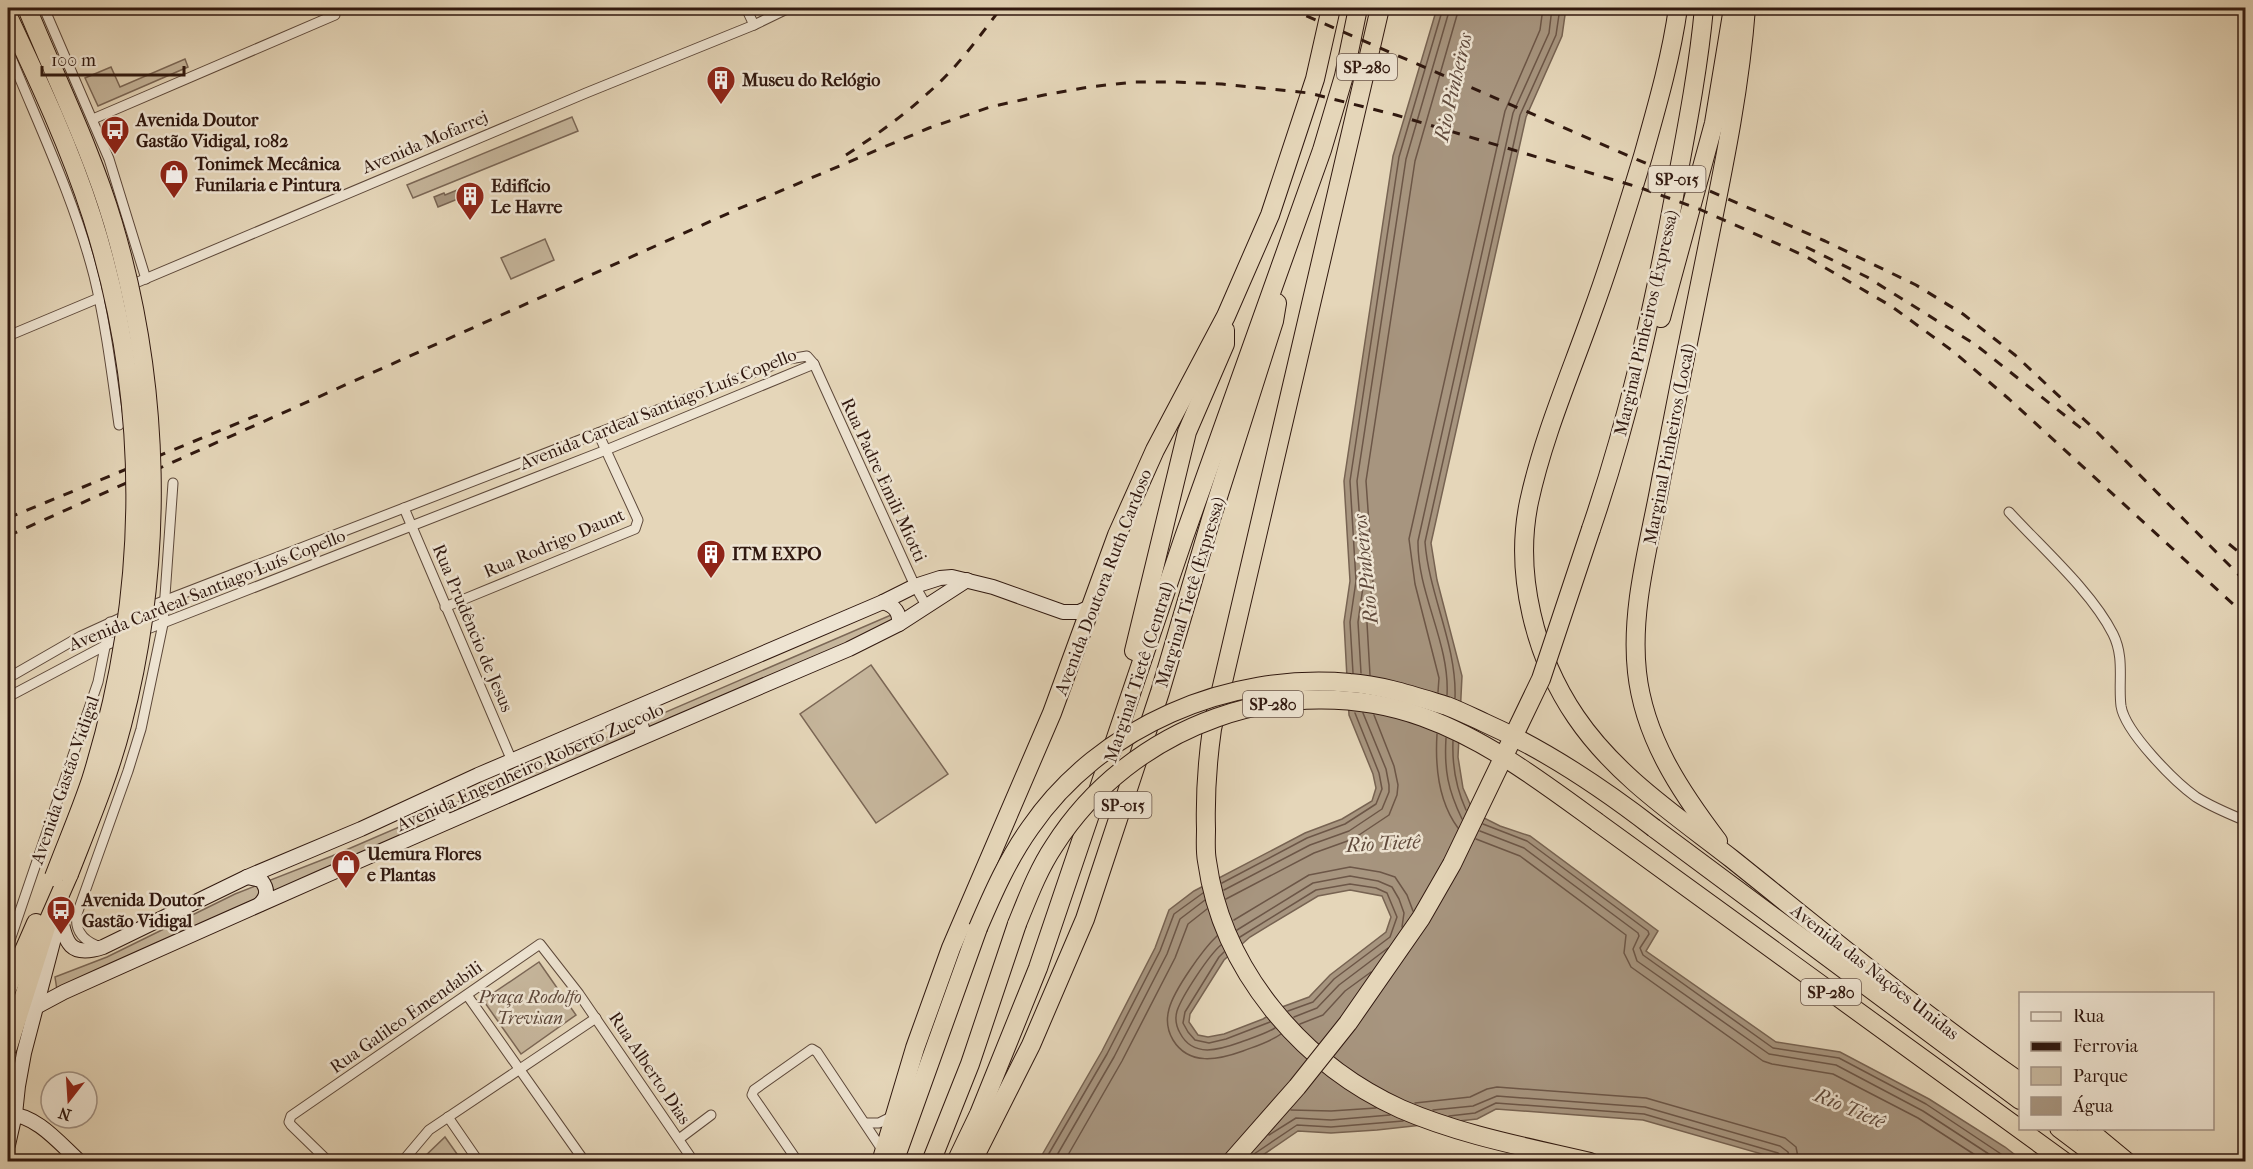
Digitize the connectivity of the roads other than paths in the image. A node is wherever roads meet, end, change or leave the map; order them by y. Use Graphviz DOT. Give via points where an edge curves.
graph roads {
  1 [pos="27,8"];
  2 [pos="44,8"];
  3 [pos="746,8"];
  4 [pos="789,8"];
  5 [pos="1331,8"];
  6 [pos="1358,8"];
  7 [pos="1380,8"];
  8 [pos="1678,8"];
  9 [pos="1704,8"];
  10 [pos="1732,8"];
  11 [pos="1746,8"];
  12 [pos="335,15"];
  13 [pos="8,16"];
  14 [pos="754,25"];
  15 [pos="8,50"];
  16 [pos="93,119"];
  17 [pos="131,226"];
  18 [pos="84,242"];
  19 [pos="146,279"];
  20 [pos="1276,280"];
  21 [pos="99,298"];
  22 [pos="1226,316"];
  23 [pos="8,336"];
  24 [pos="1644,350"];
  25 [pos="814,364"];
  26 [pos="119,425"];
  27 [pos="598,433"];
  28 [pos="606,450"];
  29 [pos="503,470"];
  30 [pos="173,483"];
  31 [pos="509,487"];
  32 [pos="404,508"];
  33 [pos="2009,512"];
  34 [pos="412,526"];
  35 [pos="967,580"];
  36 [pos="915,586"];
  37 [pos="165,600"];
  38 [pos="883,602"];
  39 [pos="1092,606"];
  40 [pos="445,607"];
  41 [pos="927,607"];
  42 [pos="1049,609"];
  43 [pos="110,622"];
  44 [pos="163,624"];
  45 [pos="899,624"];
  46 [pos="1079,639"];
  47 [pos="106,645"];
  48 [pos="8,678"];
  49 [pos="98,682"];
  50 [pos="151,683"];
  51 [pos="8,697"];
  52 [pos="626,713"];
  53 [pos="641,737"];
  54 [pos="512,761"];
  55 [pos="438,794"];
  56 [pos="449,821"];
  57 [pos="2246,821"];
  58 [pos="1732,859"];
  59 [pos="63,877"];
  60 [pos="247,877"];
  61 [pos="1068,878"];
  62 [pos="260,904"];
  63 [pos="60,914"];
  64 [pos="8,946"];
  65 [pos="103,947"];
  66 [pos="8,987"];
  67 [pos="579,993"];
  68 [pos="467,995"];
  69 [pos="36,1007"];
  70 [pos="596,1018"];
  71 [pos="8,1047"];
  72 [pos="520,1069"];
  73 [pos="2019,1081"];
  74 [pos="2019,1099"];
  75 [pos="11,1114"];
  76 [pos="711,1115"];
  77 [pos="895,1115"];
  78 [pos="448,1117"];
  79 [pos="866,1123"];
  80 [pos="2019,1127"];
  81 [pos="2023,1130"];
  82 [pos="2062,1130"];
  83 [pos="2088,1130"];
  84 [pos="679,1139"];
  85 [pos="8,1145"];
  86 [pos="886,1158"];
  87 [pos="80,1161"];
  88 [pos="329,1161"];
  89 [pos="402,1161"];
  90 [pos="479,1161"];
  91 [pos="585,1161"];
  92 [pos="694,1161"];
  93 [pos="798,1161"];
  94 [pos="932,1161"];
  95 [pos="956,1161"];
  96 [pos="972,1161"];
  97 [pos="1231,1161"];
  98 [pos="1590,1161"];
  99 [pos="2066,1161"];
  100 [pos="2103,1161"];
  101 [pos="2127,1161"];
  1 -- 59 [label="highway, bridge" via="112,221 133,302 150,432 150,557 138,656 111,764"];
  2 -- 16 [label="street"];
  3 -- 14 [label="street"];
  4 -- 14 [label="street, Avenida Mofarrej"];
  5 -- 22 [label="highway, Avenida Doutora Ruth Cardoso" via="1315,79 1292,151 1270,215"];
  6 -- 20 [label="highway, Marginal Tietê (Expressa) / SP-015" via="1346,68 1322,150"];
  7 -- 98 [label="highway, SP-280" via="1212,729 1205,797 1206,860 1214,895 1236,952 1272,1009 1299,1040 1363,1090 1402,1109 1473,1134"];
  8 -- 58 [label="highway" via="1672,51 1617,245 1537,472 1529,505 1525,565 1539,638 1554,678 1576,717 1622,771"];
  9 -- 24 [label="highway, Marginal Pinheiros (Expressa) / SP-015" via="1688,122"];
  10 -- 24 [label="highway" via="1714,123 1669,292 1656,330"];
  11 -- 58 [label="highway, Marginal Pinheiros (Local)" via="1733,122 1662,473 1635,643 1643,705 1659,750 1684,794"];
  12 -- 16 [label="street"];
  13 -- 59 [label="highway, bridge" via="49,106 92,218 122,334 134,434 135,560 120,664"];
  14 -- 19 [label="street, Avenida Mofarrej"];
  15 -- 18 [label="street" via="56,163"];
  16 -- 17 [label="street"];
  17 -- 18 [label="street" via="111,240"];
  17 -- 19 [label="street"];
  18 -- 21 [label="street"];
  19 -- 21 [label="street, Avenida Mofarrej"];
  20 -- 61 [label="highway, Marginal Tietê (Central)"];
  20 -- 96 [label="highway, Marginal Tietê (Expressa) / SP-015" via="1274,321 1160,692 1085,919 1031,1046"];
  21 -- 23 [label="street, Avenida Mofarrej"];
  21 -- 26 [label="street"];
  22 -- 39 [label="highway, Avenida Doutora Ruth Cardoso" via="1136,489"];
  22 -- 61 [label="highway" via="1225,344 1187,432 1113,728 1064,859"];
  24 -- 97 [label="highway, Marginal Pinheiros (Expressa) / SP-015, bridge" via="1615,461 1541,679 1447,873 1421,918 1348,1023"];
  25 -- 27 [label="street, Avenida Cardeal Santiago Luís Copello" via="809,357 796,357"];
  25 -- 28 [label="street, Avenida Cardeal Santiago Luís Copello"];
  25 -- 36 [label="street, Rua Padre Emili Miotti"];
  27 -- 28 [label="street"];
  27 -- 29 [label="street, Avenida Cardeal Santiago Luís Copello"];
  28 -- 31 [label="street, Avenida Cardeal Santiago Luís Copello"];
  28 -- 40 [label="street, Rua Rodrigo Daunt" via="638,520 637,527"];
  29 -- 31 [label="street"];
  29 -- 32 [label="street, Avenida Cardeal Santiago Luís Copello"];
  30 -- 37 [label="street"];
  31 -- 34 [label="street, Avenida Cardeal Santiago Luís Copello"];
  32 -- 34 [label="street, Rua Prudêncio de Jesus"];
  32 -- 37 [label="street, Avenida Cardeal Santiago Luís Copello"];
  33 -- 57 [label="street" via="2105,619 2120,653 2121,708 2132,731 2174,778 2196,796"];
  34 -- 40 [label="street, Rua Prudêncio de Jesus"];
  34 -- 44 [label="street, Avenida Cardeal Santiago Luís Copello"];
  35 -- 36 [label="street, Avenida Engenheiro Roberto Zuccolo" via="940,578"];
  35 -- 41 [label="street, Avenida Engenheiro Roberto Zuccolo"];
  35 -- 42 [label="street, Avenida Engenheiro Roberto Zuccolo"];
  36 -- 38 [label="street, Avenida Engenheiro Roberto Zuccolo"];
  36 -- 41 [label="street, Rua Padre Emili Miotti"];
  37 -- 43 [label="street, Avenida Cardeal Santiago Luís Copello"];
  37 -- 44 [label="street"];
  38 -- 45 [label="street" via="895,608"];
  38 -- 52 [label="street, Avenida Engenheiro Roberto Zuccolo"];
  39 -- 42 [label="street, Avenida Engenheiro Roberto Zuccolo" via="1072,613"];
  39 -- 46 [label="highway, Avenida Doutora Ruth Cardoso"];
  40 -- 54 [label="street, Rua Prudêncio de Jesus"];
  41 -- 45 [label="street, Avenida Engenheiro Roberto Zuccolo"];
  42 -- 46 [label="street, Avenida Engenheiro Roberto Zuccolo" via="1073,624"];
  43 -- 47 [label="street, Avenida Gastão Vidigal"];
  43 -- 48 [label="street, Avenida Cardeal Santiago Luís Copello"];
  44 -- 47 [label="street, Avenida Cardeal Santiago Luís Copello"];
  44 -- 50 [label="street"];
  45 -- 53 [label="street, Avenida Engenheiro Roberto Zuccolo"];
  46 -- 77 [label="highway, Avenida Doutora Ruth Cardoso" via="1037,750 951,948"];
  47 -- 49 [label="street, Avenida Gastão Vidigal"];
  47 -- 51 [label="street, Avenida Cardeal Santiago Luís Copello"];
  49 -- 50 [label="street, Avenida Gastão Vidigal" via="109,674 127,671 142,675"];
  49 -- 64 [label="street, Avenida Gastão Vidigal"];
  50 -- 65 [label="street" via="128,771 77,914 82,936"];
  52 -- 53 [label="street" via="642,723"];
  52 -- 54 [label="street, Avenida Engenheiro Roberto Zuccolo"];
  53 -- 56 [label="street, Avenida Engenheiro Roberto Zuccolo"];
  54 -- 55 [label="street, Avenida Engenheiro Roberto Zuccolo"];
  55 -- 56 [label="street" via="435,807"];
  55 -- 60 [label="street, Avenida Engenheiro Roberto Zuccolo"];
  56 -- 62 [label="street, Avenida Engenheiro Roberto Zuccolo"];
  58 -- 73 [label="highway, Avenida das Nações Unidas" via="1878,976"];
  59 -- 63 [label="street, Avenida Gastão Vidigal"];
  59 -- 66 [label="highway, Avenida Gastão Vidigal"];
  59 -- 71 [label="highway, Avenida Gastão Vidigal"];
  60 -- 62 [label="street" via="261,880 266,886 265,899"];
  60 -- 65 [label="street, Avenida Engenheiro Roberto Zuccolo"];
  61 -- 95 [label="highway, Marginal Tietê (Central)" via="1038,968"];
  62 -- 69 [label="street, Avenida Engenheiro Roberto Zuccolo"];
  63 -- 65 [label="street, Avenida Engenheiro Roberto Zuccolo" via="71,947 83,952"];
  63 -- 69 [label="street, Avenida Gastão Vidigal"];
  67 -- 68 [label="street, Rua Galileo Emendabili" via="540,944"];
  67 -- 70 [label="street, Rua Alberto Dias"];
  68 -- 72 [label="street"];
  68 -- 88 [label="street, Rua Galileo Emendabili" via="291,1116 291,1125"];
  69 -- 75 [label="street, Avenida Gastão Vidigal"];
  70 -- 72 [label="street"];
  70 -- 84 [label="street, Rua Alberto Dias"];
  72 -- 78 [label="street"];
  72 -- 91 [label="street"];
  74 -- 86 [label="highway, bridge" via="1618,800 1539,748 1449,707 1386,689 1353,683 1285,682 1230,692 1162,716 1100,755 1031,826 1008,862 978,928"];
  75 -- 85 [label="street, Avenida Gastão Vidigal"];
  75 -- 87 [label="street" via="34,1122"];
  76 -- 84 [label="street"];
  77 -- 79 [label="street" via="884,1122"];
  77 -- 86 [label="highway, Avenida Doutora Ruth Cardoso"];
  78 -- 89 [label="street" via="429,1131"];
  78 -- 90 [label="street"];
  79 -- 86 [label="street"];
  79 -- 93 [label="street" via="812,1049 752,1095"];
  80 -- 94 [label="highway, SP-280, bridge" via="1492,750 1420,716 1326,698 1284,702 1205,720 1167,738 1097,793 1054,844 1041,868"];
  81 -- 99 [label="highway, SP-280, bridge"];
  82 -- 100 [label="highway"];
  83 -- 101 [label="highway"];
  84 -- 92 [label="street, Rua Alberto Dias"];
}
